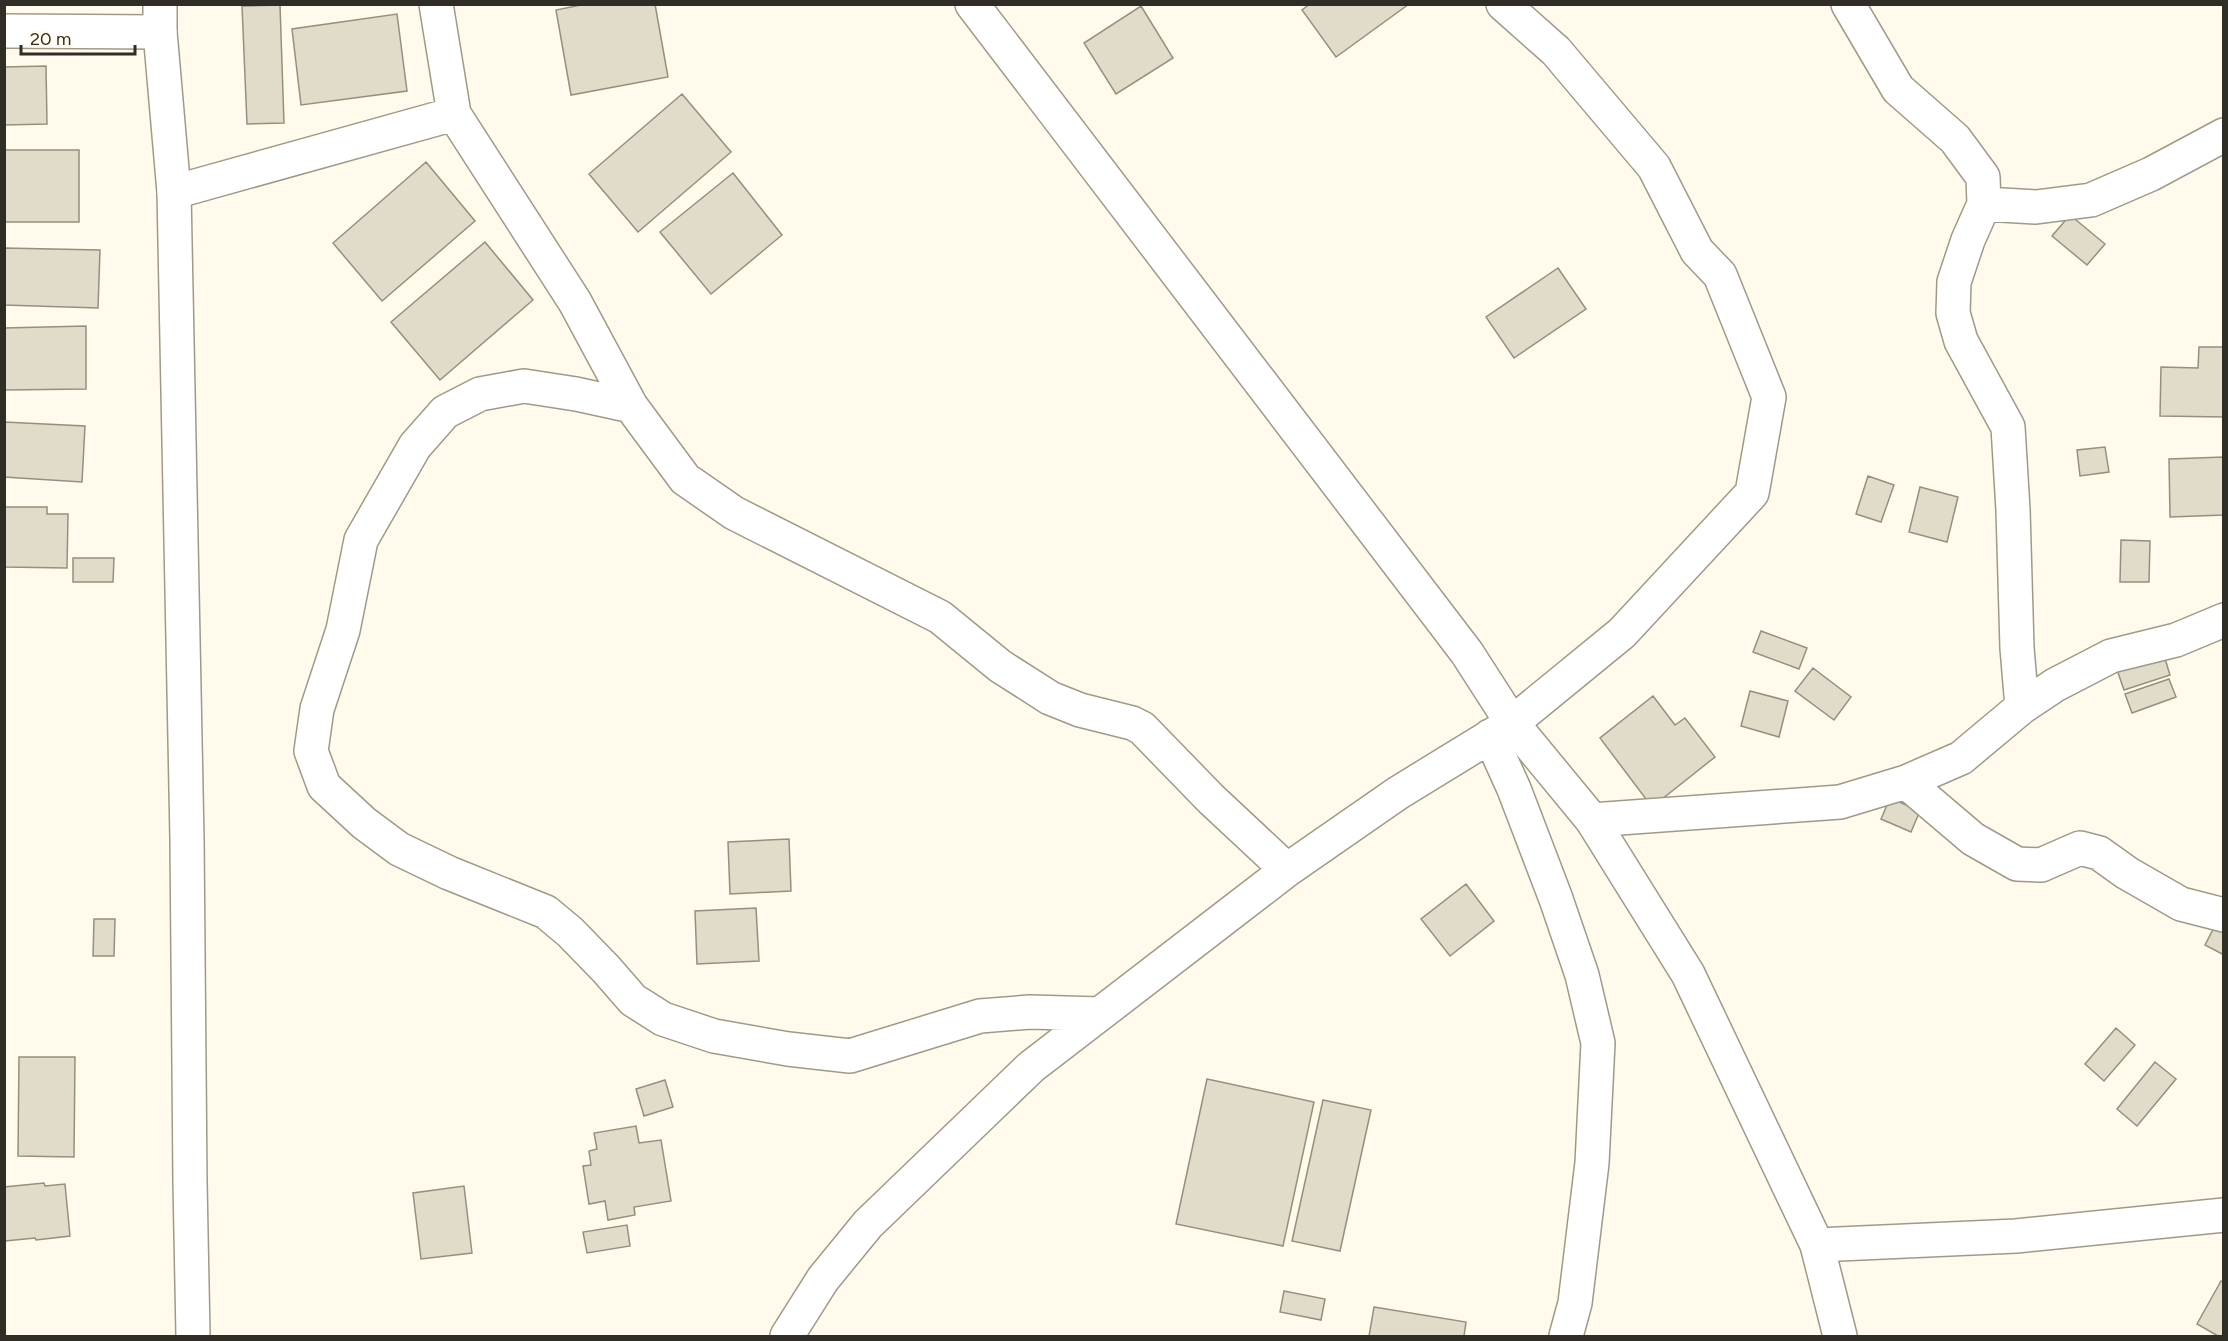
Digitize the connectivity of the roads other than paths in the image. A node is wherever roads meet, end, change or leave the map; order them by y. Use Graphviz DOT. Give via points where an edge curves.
graph roads {
  1 [pos="436,4"];
  2 [pos="972,4"];
  3 [pos="1503,4"];
  4 [pos="1848,4"];
  5 [pos="160,18"];
  6 [pos="4,31"];
  7 [pos="454,114"];
  8 [pos="2223,135"];
  9 [pos="174,192"];
  10 [pos="1984,204"];
  11 [pos="631,406"];
  12 [pos="2223,620"];
  13 [pos="2022,708"];
  14 [pos="1501,729"];
  15 [pos="1906,782"];
  16 [pos="1592,820"];
  17 [pos="1287,870"];
  18 [pos="2223,915"];
  19 [pos="1100,1014"];
  20 [pos="2223,1215"];
  21 [pos="1817,1245"];
  22 [pos="194,1336"];
  23 [pos="787,1336"];
  24 [pos="1566,1336"];
  25 [pos="1840,1336"];
  1 -- 7 [label="street"];
  2 -- 14 [label="street" via="1467,653"];
  3 -- 14 [label="street" via="1556,51 1654,168 1697,251 1720,274 1769,397 1752,493 1622,633"];
  4 -- 10 [label="street" via="1898,89 1955,139 1983,177"];
  5 -- 6 [label="street"];
  5 -- 9 [label="street"];
  7 -- 9 [label="street"];
  7 -- 11 [label="street" via="575,302"];
  8 -- 10 [label="street" via="2151,174 2091,200 2036,207"];
  9 -- 22 [label="street"];
  10 -- 13 [label="street" via="1954,282 1953,314 1961,341 2008,427"];
  11 -- 17 [label="street" via="685,479 734,513 940,617 999,666 1050,698 1142,728"];
  11 -- 19 [label="street" via="524,386 480,394 445,412 415,446 361,540 343,630 317,709 312,751 324,786 399,849 546,912 570,932 633,1000 663,1019 714,1036 850,1056 980,1016 1030,1012"];
  12 -- 13 [label="street" via="2176,640 2111,656 2055,685"];
  13 -- 15 [label="street" via="1961,758"];
  14 -- 16 [label="street"];
  14 -- 17 [label="street" via="1398,793"];
  14 -- 24 [label="street" via="1514,789 1582,975 1598,1043 1592,1163 1575,1303"];
  15 -- 16 [label="street" via="1840,802"];
  15 -- 18 [label="street" via="1973,839 2017,864 2041,865 2080,848 2099,853 2181,904"];
  16 -- 21 [label="street" via="1688,974"];
  17 -- 19 [label="street"];
  19 -- 23 [label="street" via="1031,1067 867,1224 823,1279"];
  20 -- 21 [label="street" via="2016,1236"];
  21 -- 25 [label="street"];
}
